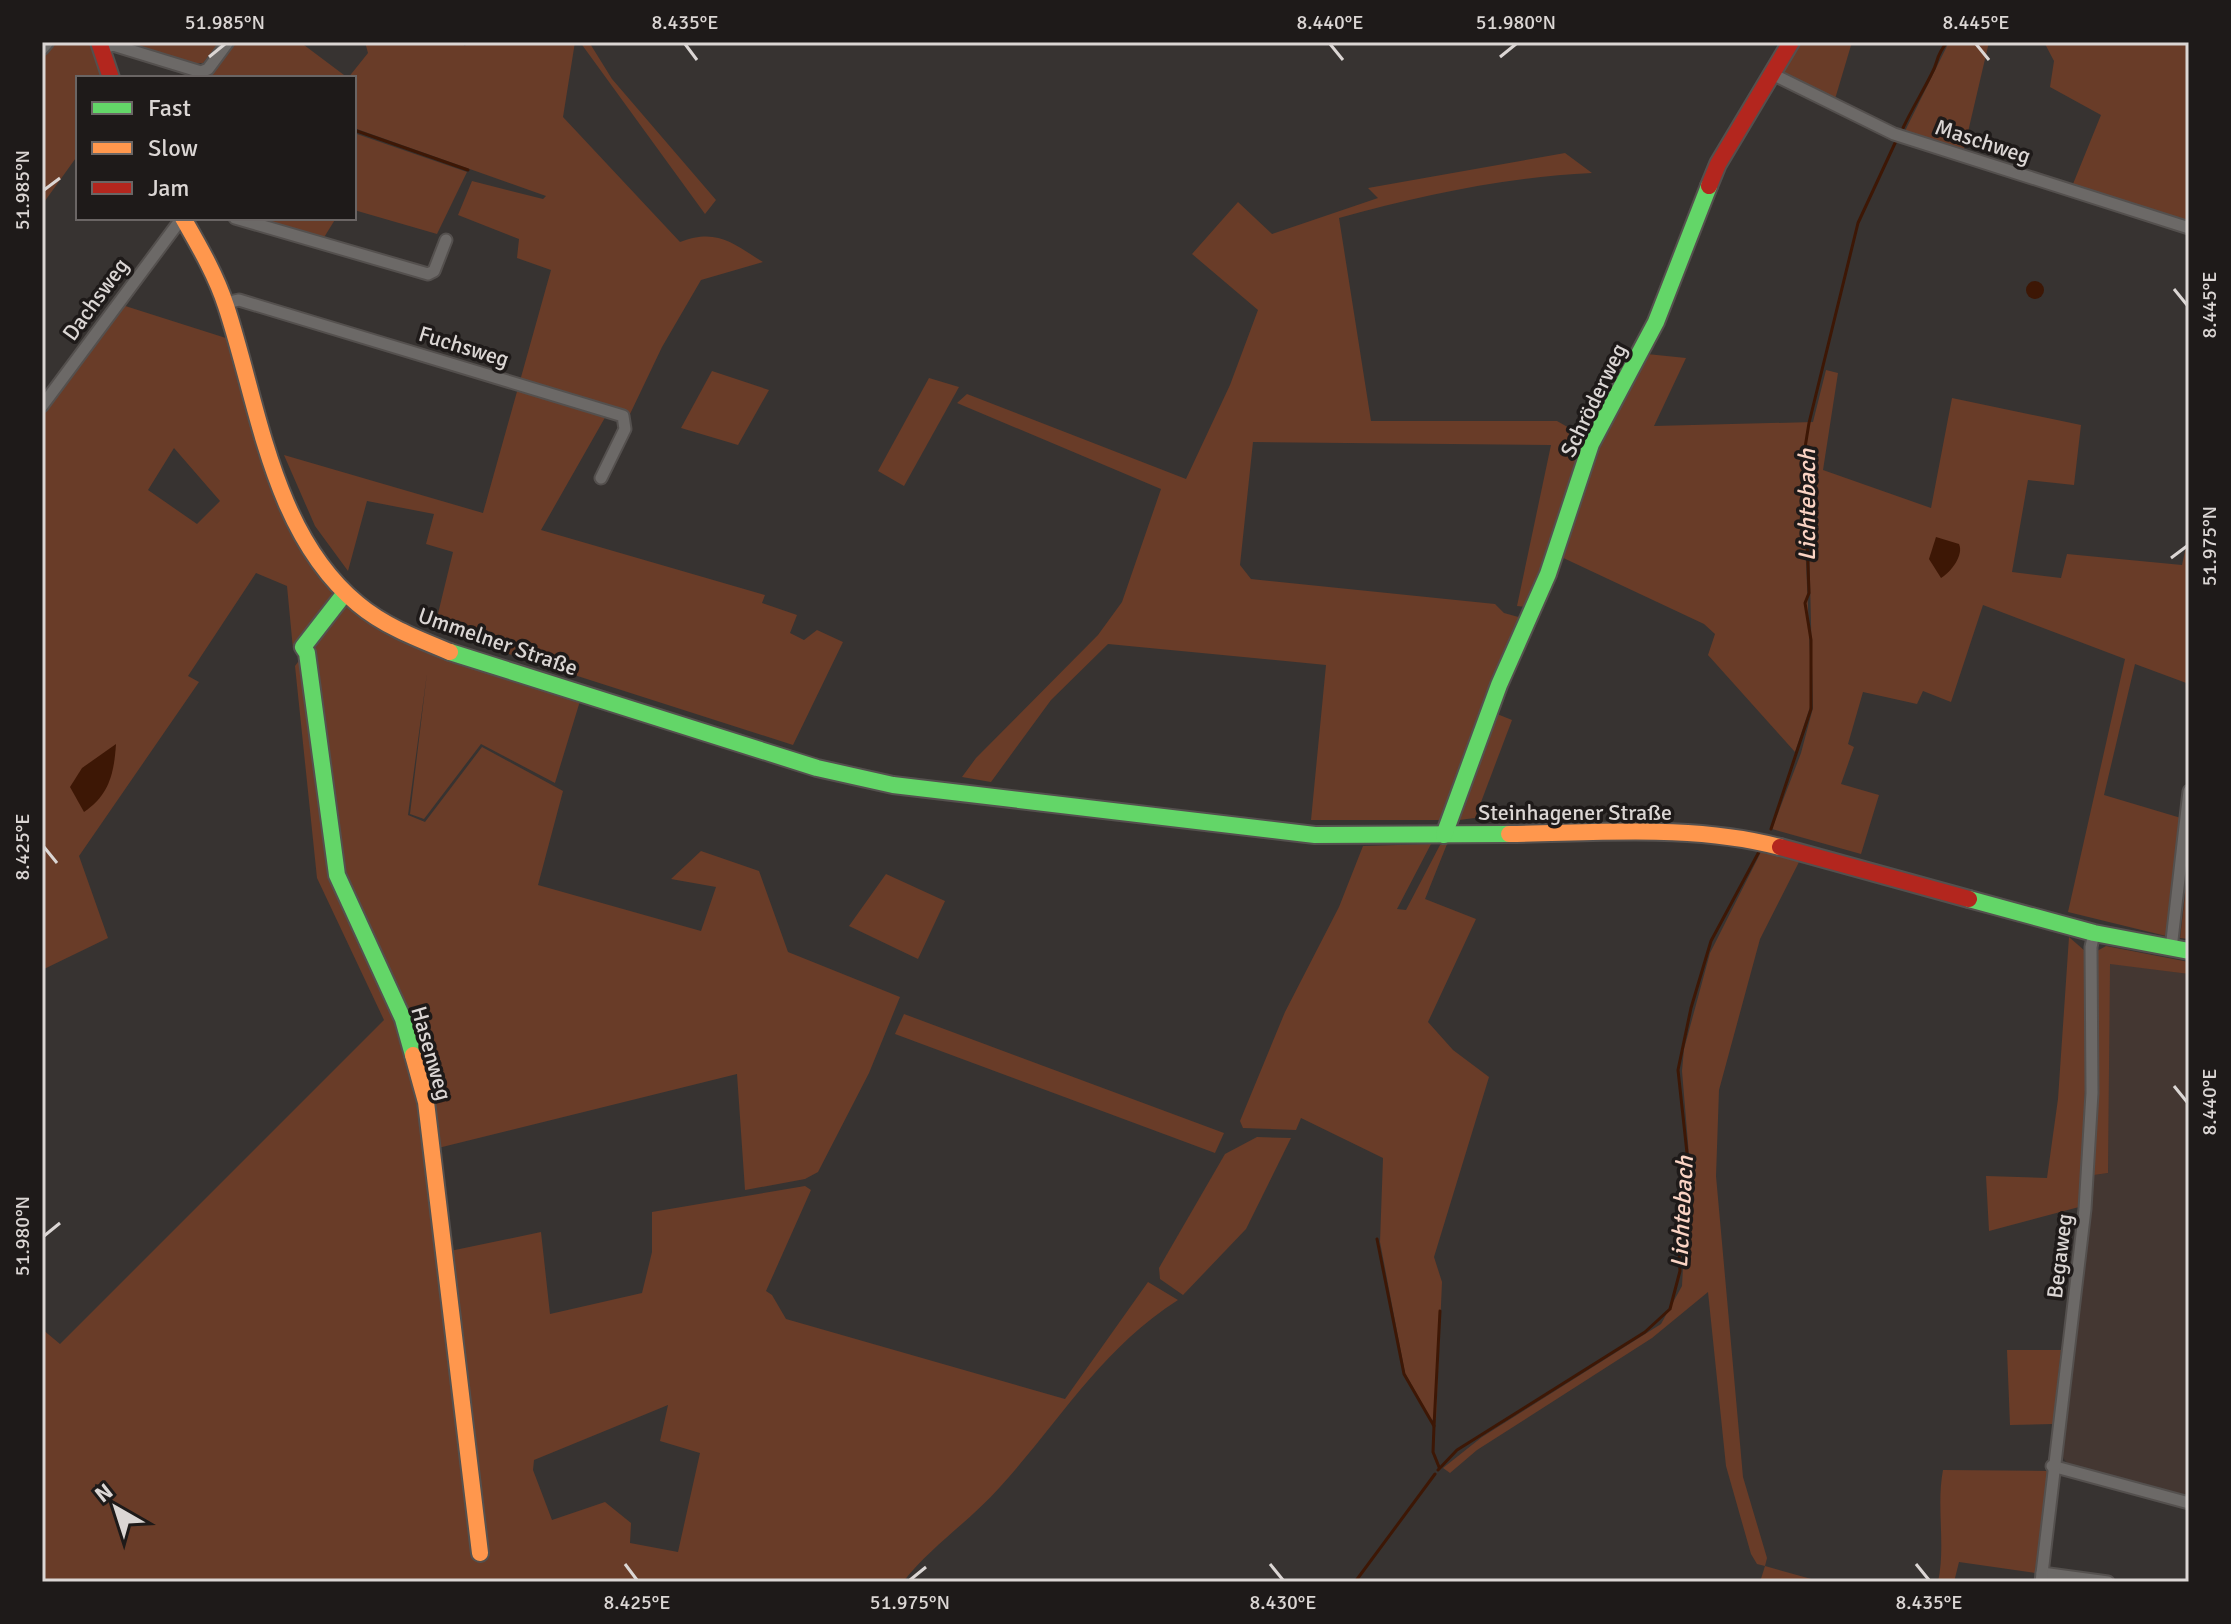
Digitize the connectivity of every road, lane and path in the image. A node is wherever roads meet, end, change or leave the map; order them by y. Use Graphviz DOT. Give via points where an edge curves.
graph roads {
  1 [pos="48,42"];
  2 [pos="228,42"];
  3 [pos="1791,42"];
  4 [pos="100,45"];
  5 [pos="42,49"];
  6 [pos="1772,74"];
  7 [pos="110,76"];
  8 [pos="182,220"];
  9 [pos="184,220"];
  10 [pos="242,220"];
  11 [pos="2189,228"];
  12 [pos="446,240"];
  13 [pos="225,303"];
  14 [pos="42,406"];
  15 [pos="601,478"];
  16 [pos="345,593"];
  17 [pos="950,790"];
  18 [pos="2189,791"];
  19 [pos="1444,835"];
  20 [pos="2094,933"];
  21 [pos="2171,949"];
  22 [pos="2189,951"];
  23 [pos="2052,1466"];
  24 [pos="2189,1503"];
  25 [pos="480,1553"];
  26 [pos="2042,1578"];
  27 [pos="2108,1582"];
  1 -- 5 [label="street"];
  2 -- 4 [label="street" via="201,72"];
  3 -- 6 [label="main road, Schröderweg"];
  4 -- 7 [label="main road"];
  6 -- 11 [label="street, Maschweg" via="1894,134"];
  6 -- 19 [label="main road, Schröderweg" via="1718,164 1656,322 1591,444 1548,574 1499,685"];
  8 -- 14 [label="street, Dachsweg"];
  9 -- 13 [label="main road, Ummelner Straße"];
  10 -- 12 [label="street" via="428,274"];
  13 -- 15 [label="street, Fuchsweg" via="239,300 616,412 627,423"];
  13 -- 16 [label="main road, Ummelner Straße" via="284,492 313,553"];
  16 -- 17 [label="main road, Ummelner Straße" via="392,626 465,658 817,768 893,785"];
  16 -- 25 [label="main road, Hasenweg" via="303,647 337,875 403,1019 426,1102"];
  17 -- 19 [label="main road, Steinhagener Straße" via="1315,835"];
  18 -- 21 [label="street"];
  19 -- 20 [label="main road, Steinhagener Straße" via="1657,833 1754,840"];
  20 -- 21 [label="main road, Steinhagener Straße"];
  20 -- 23 [label="street, Begaweg" via="2085,1209"];
  21 -- 22 [label="main road, Steinhagener Straße"];
  23 -- 24 [label="street"];
  23 -- 26 [label="street, Begaweg"];
  26 -- 27 [label="street"];
}
